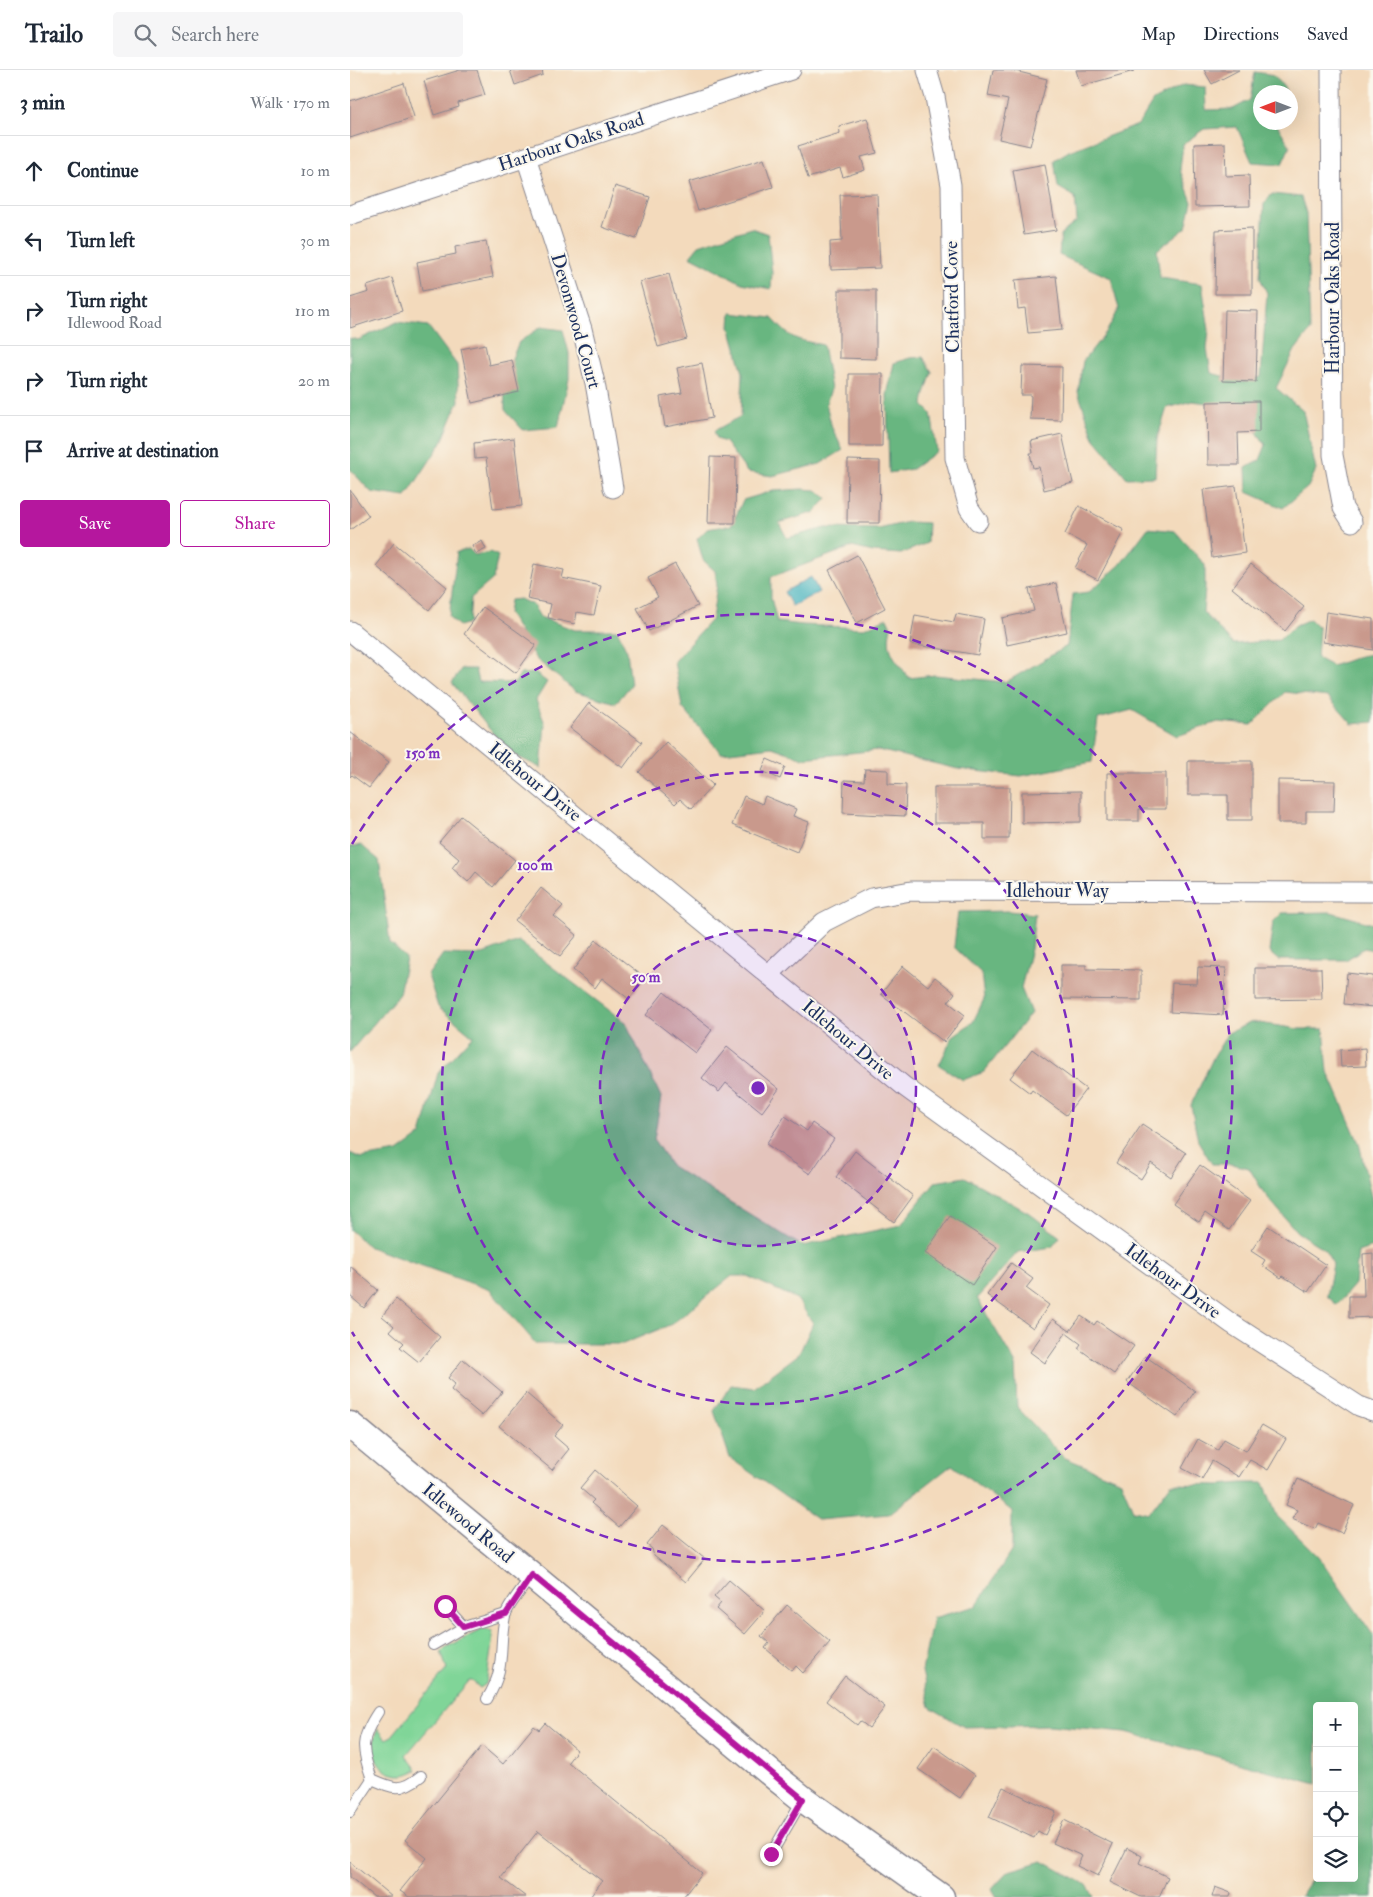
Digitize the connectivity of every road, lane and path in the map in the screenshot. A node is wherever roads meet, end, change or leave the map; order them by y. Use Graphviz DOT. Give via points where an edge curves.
graph roads {
  1 [pos="791,70"];
  2 [pos="927,70"];
  3 [pos="1331,70"];
  4 [pos="526,157"];
  5 [pos="350,215"];
  6 [pos="613,488"];
  7 [pos="978,521"];
  8 [pos="1352,522"];
  9 [pos="350,631"];
  10 [pos="1373,892"];
  11 [pos="769,974"];
  12 [pos="1373,1411"];
  13 [pos="350,1425"];
  14 [pos="532,1575"];
  15 [pos="445,1606"];
  16 [pos="506,1614"];
  17 [pos="464,1627"];
  18 [pos="433,1645"];
  19 [pos="487,1699"];
  20 [pos="378,1712"];
  21 [pos="422,1776"];
  22 [pos="372,1779"];
  23 [pos="803,1799"];
  24 [pos="350,1812"];
  25 [pos="771,1854"];
  26 [pos="941,1897"];
  1 -- 4 [label="street, Harbour Oaks Road"];
  2 -- 7 [label="street, Chatford Cove" via="951,185 955,458 970,508"];
  3 -- 8 [label="street, Harbour Oaks Road" via="1334,455 1343,508"];
  4 -- 5 [label="street, Harbour Oaks Road"];
  4 -- 6 [label="street, Devonwood Court" via="582,329"];
  9 -- 11 [label="street, Idlehour Drive"];
  10 -- 11 [label="street, Idlehour Way" via="911,891 871,898 824,922"];
  11 -- 12 [label="street, Idlehour Drive" via="905,1087 1232,1324 1359,1406"];
  13 -- 14 [label="street, Idlewood Road"];
  14 -- 16 [label="lane"];
  14 -- 23 [label="street, Idlewood Road"];
  15 -- 17 [label="lane"];
  16 -- 17 [label="lane"];
  16 -- 19 [label="lane" via="500,1670"];
  17 -- 18 [label="lane"];
  20 -- 22 [label="lane" via="368,1726 362,1746"];
  21 -- 22 [label="lane" via="410,1785 392,1788"];
  22 -- 24 [label="lane"];
  23 -- 25 [label="lane"];
  23 -- 26 [label="street, Idlewood Road"];
}
